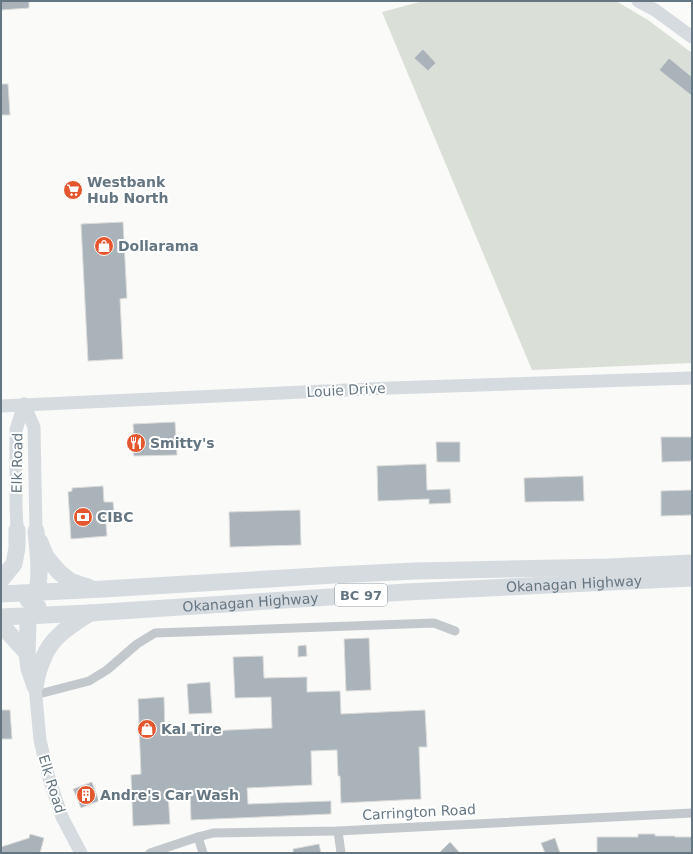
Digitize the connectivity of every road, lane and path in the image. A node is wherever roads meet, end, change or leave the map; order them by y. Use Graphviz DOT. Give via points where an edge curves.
graph roads {
  1 [pos="638,1"];
  2 [pos="692,37"];
  3 [pos="692,378"];
  4 [pos="24,404"];
  5 [pos="1,406"];
  6 [pos="18,530"];
  7 [pos="36,531"];
  8 [pos="692,563"];
  9 [pos="334,575"];
  10 [pos="692,578"];
  11 [pos="1,580"];
  12 [pos="104,590"];
  13 [pos="35,593"];
  14 [pos="1,594"];
  15 [pos="1,604"];
  16 [pos="90,613"];
  17 [pos="30,615"];
  18 [pos="1,617"];
  19 [pos="1,628"];
  20 [pos="455,632"];
  21 [pos="27,653"];
  22 [pos="35,691"];
  23 [pos="692,813"];
  24 [pos="338,831"];
  25 [pos="198,837"];
  26 [pos="81,853"];
  27 [pos="150,853"];
  28 [pos="203,853"];
  29 [pos="342,853"];
  1 -- 2 [label="street"];
  3 -- 4 [label="street, Louie Drive"];
  4 -- 5 [label="street, Louie Drive"];
  4 -- 6 [label="street, Elk Road" via="16,430"];
  4 -- 7 [label="street, Elk Road" via="34,427"];
  6 -- 11 [label="highway" via="14,564"];
  7 -- 12 [label="highway" via="46,557 59,572 70,581"];
  7 -- 13 [label="highway" via="39,572"];
  8 -- 9 [label="highway, Okanagan Highway / BC 97"];
  9 -- 12 [label="highway, Okanagan Highway / BC 97"];
  9 -- 17 [label="highway" via="276,592 48,604 40,606"];
  10 -- 16 [label="highway, Okanagan Highway / BC 97" via="406,592"];
  12 -- 13 [label="highway, Okanagan Highway / BC 97"];
  13 -- 14 [label="highway, Okanagan Highway / BC 97"];
  13 -- 15 [label="highway" via="27,602"];
  16 -- 17 [label="highway, Okanagan Highway / BC 97"];
  16 -- 22 [label="highway" via="69,627 51,644 42,659"];
  17 -- 18 [label="highway, Okanagan Highway / BC 97"];
  17 -- 21 [label="highway"];
  19 -- 21 [label="highway" via="6,630"];
  20 -- 22 [label="street" via="434,623 155,633 89,681"];
  21 -- 22 [label="highway"];
  22 -- 26 [label="street, Elk Road" via="40,740 49,778 62,817"];
  23 -- 24 [label="street, Carrington Road"];
  24 -- 25 [label="street, Carrington Road" via="213,834"];
  24 -- 29 [label="street"];
  25 -- 27 [label="street, Carrington Road"];
  25 -- 28 [label="street"];
}
